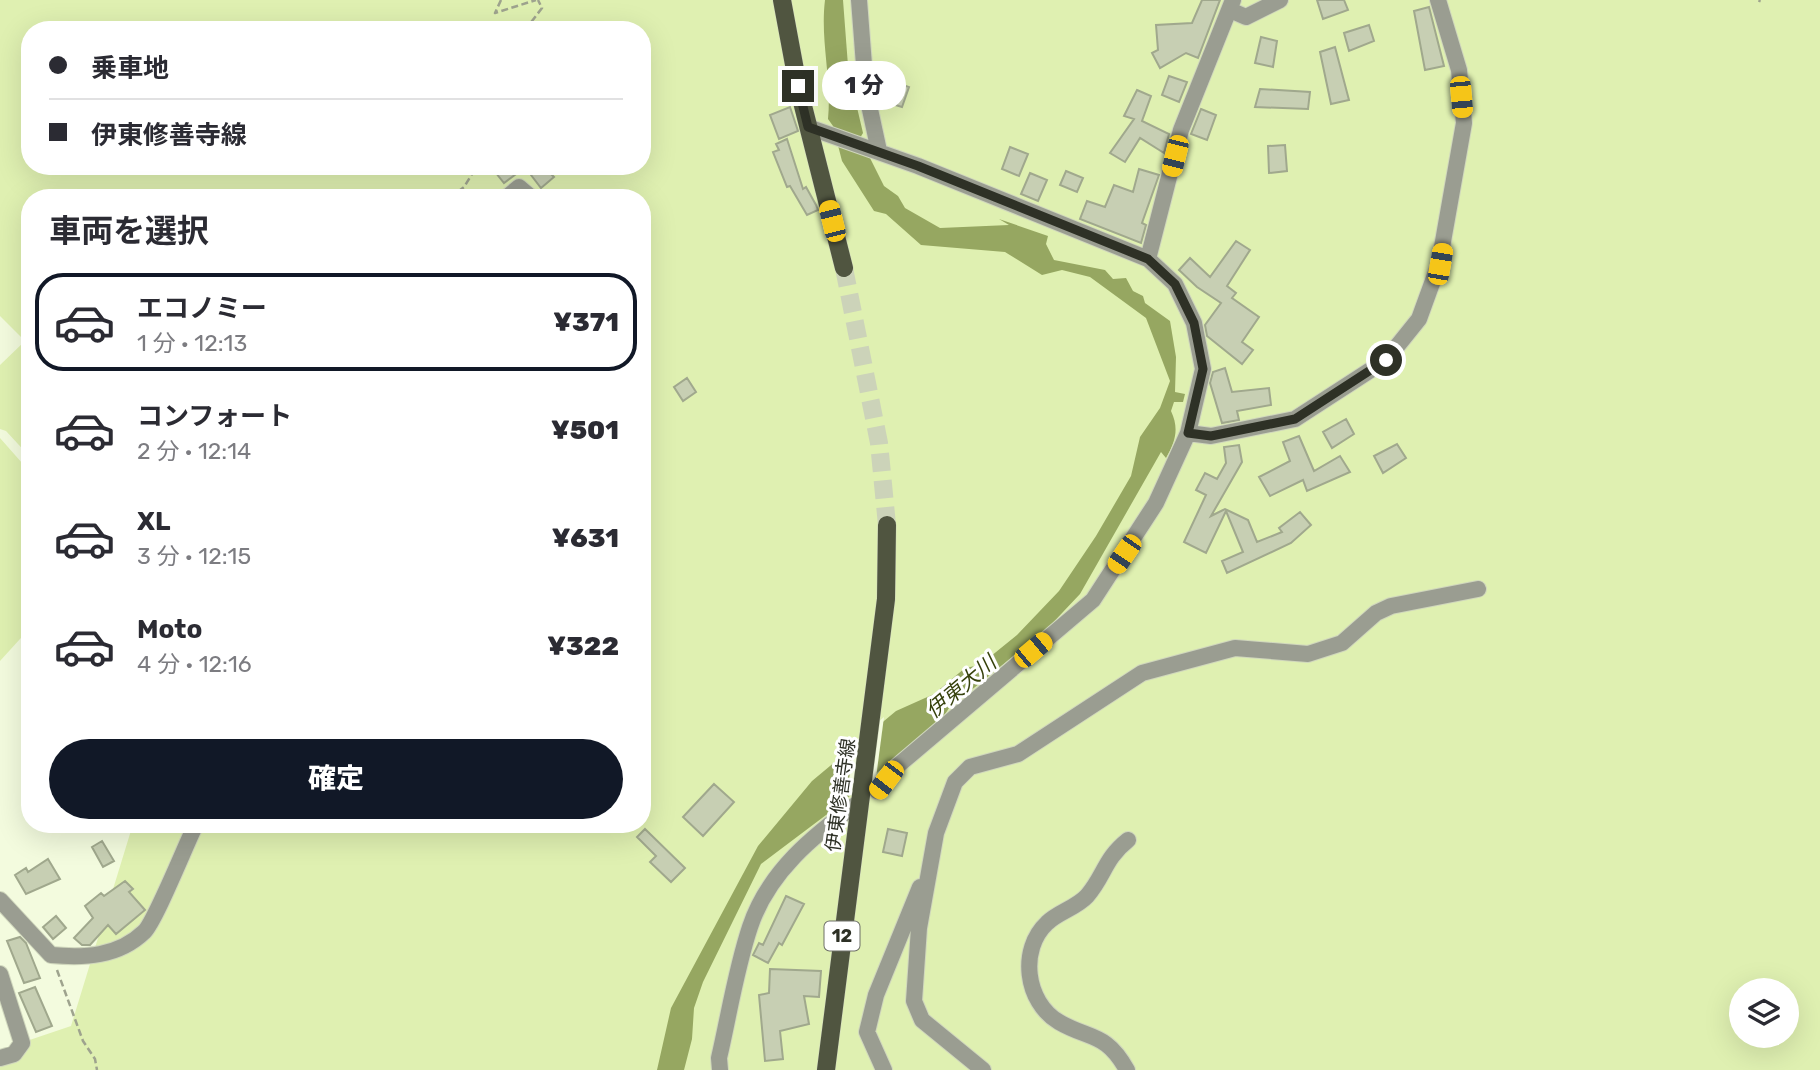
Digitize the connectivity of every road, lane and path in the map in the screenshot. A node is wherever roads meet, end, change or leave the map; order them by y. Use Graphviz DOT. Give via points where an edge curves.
graph roads {
  1 [pos="501,0"];
  2 [pos="537,0"];
  3 [pos="782,0"];
  4 [pos="859,0"];
  5 [pos="1280,0"];
  6 [pos="1438,0"];
  7 [pos="1231,5"];
  8 [pos="532,21"];
  9 [pos="808,127"];
  10 [pos="879,151"];
  11 [pos="1148,259"];
  12 [pos="844,268"];
  13 [pos="1188,433"];
  14 [pos="887,525"];
  15 [pos="1478,589"];
  16 [pos="869,786"];
  17 [pos="858,803"];
  18 [pos="192,833"];
  19 [pos="1128,840"];
  20 [pos="930,875"];
  21 [pos="2,905"];
  22 [pos="51,956"];
  23 [pos="0,974"];
  24 [pos="0,1058"];
  25 [pos="97,1070"];
  26 [pos="720,1070"];
  27 [pos="826,1070"];
  28 [pos="884,1070"];
  29 [pos="983,1070"];
  30 [pos="1127,1070"];
  1 -- 2 [label="path" via="495,13"];
  2 -- 8 [label="path" via="542,8"];
  3 -- 9 [label="main road"];
  4 -- 10 [label="street" via="866,91"];
  5 -- 7 [label="street" via="1246,17"];
  6 -- 13 [label="street" via="1459,71 1464,123 1440,264 1419,319 1386,360 1295,419 1211,436"];
  7 -- 11 [label="street" via="1181,130"];
  9 -- 10 [label="street"];
  9 -- 12 [label="main road"];
  10 -- 11 [label="street"];
  11 -- 13 [label="street" via="1175,284 1194,323 1203,369"];
  13 -- 16 [label="street" via="1156,503 1093,600"];
  14 -- 16 [label="main road, 伊東修善寺線 / 12" via="886,599"];
  15 -- 20 [label="street" via="1391,606 1376,612 1342,643 1308,654 1235,648 1142,673 1018,754 970,766 955,782 936,833"];
  16 -- 17 [label="main road, 伊東修善寺線 / 12"];
  17 -- 26 [label="street" via="814,834 779,872 750,925"];
  17 -- 27 [label="main road, 伊東修善寺線 / 12"];
  18 -- 22 [label="street" via="145,931 94,957"];
  19 -- 30 [label="street" via="1111,853 1086,898 1039,932 1028,971 1041,1003 1057,1021 1105,1041"];
  20 -- 28 [label="street" via="920,886 876,995 867,1032"];
  20 -- 29 [label="street" via="919,928 914,1001 922,1020"];
  21 -- 22 [label="street"];
  22 -- 25 [label="path"];
  23 -- 24 [label="street" via="22,1043 14,1055"];
}
